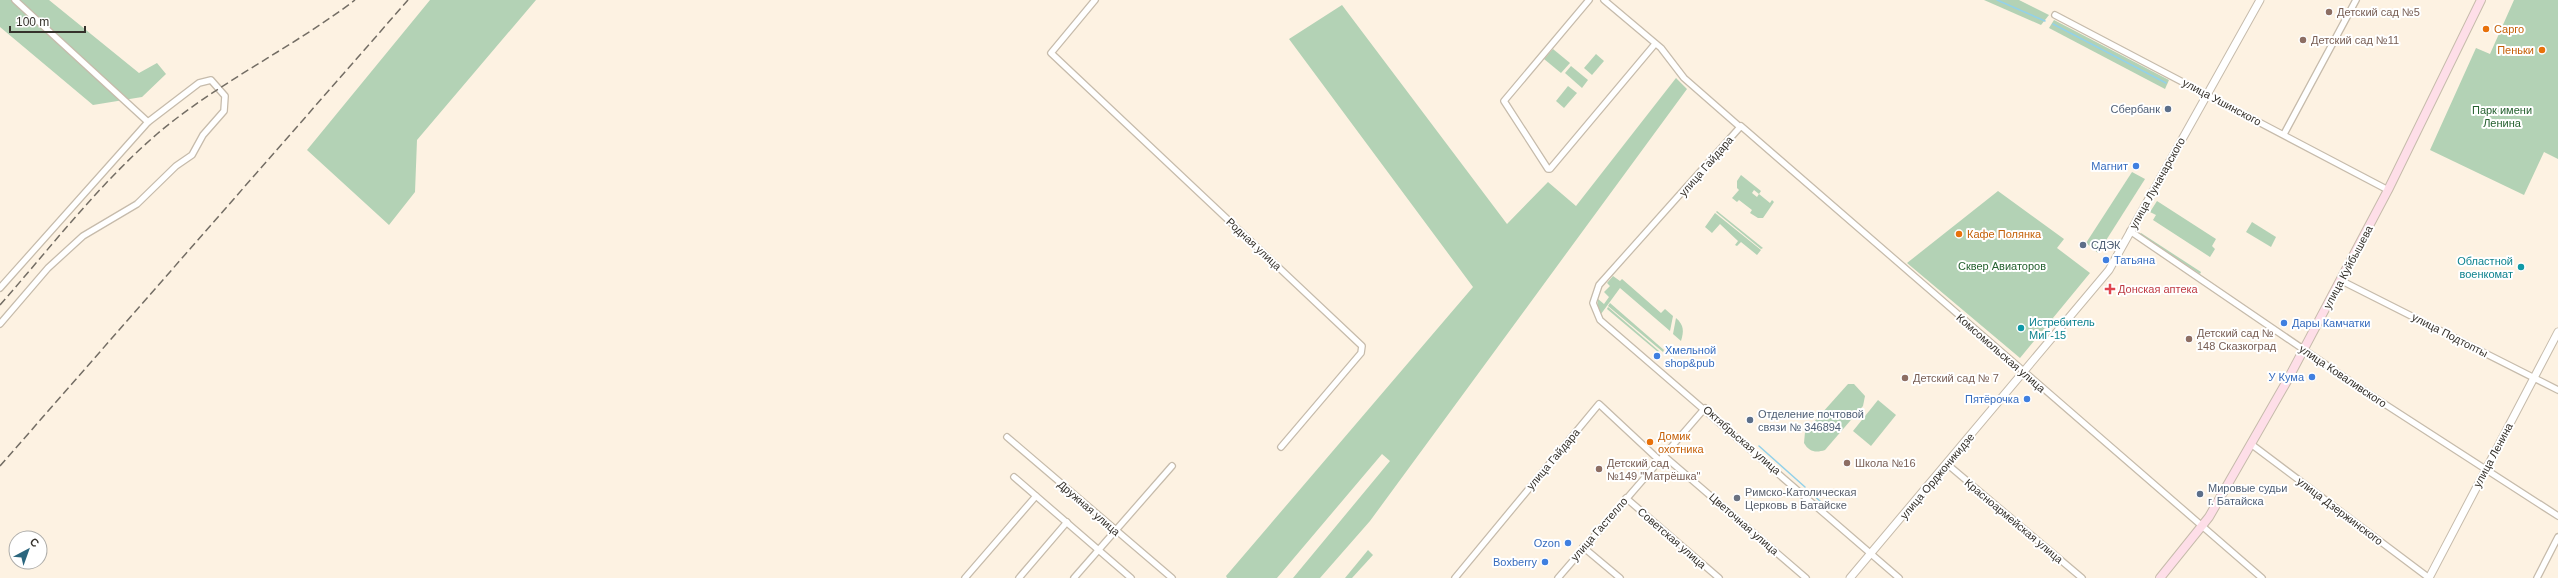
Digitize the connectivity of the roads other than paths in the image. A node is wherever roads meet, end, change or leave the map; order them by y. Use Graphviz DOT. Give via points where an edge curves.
graph roads {
  1 [pos="14,0"];
  2 [pos="1096,0"];
  3 [pos="1588,0"];
  4 [pos="1604,0"];
  5 [pos="2260,0"];
  6 [pos="2356,0"];
  7 [pos="2481,0"];
  8 [pos="2055,15"];
  9 [pos="1656,44"];
  10 [pos="2206,93"];
  11 [pos="148,122"];
  12 [pos="1740,127"];
  13 [pos="2284,134"];
  14 [pos="2388,190"];
  15 [pos="2130,232"];
  16 [pos="2342,281"];
  17 [pos="0,288"];
  18 [pos="1600,320"];
  19 [pos="0,324"];
  20 [pos="2558,332"];
  21 [pos="2304,349"];
  22 [pos="2023,373"];
  23 [pos="2534,378"];
  24 [pos="2558,390"];
  25 [pos="1705,408"];
  26 [pos="1007,437"];
  27 [pos="2251,444"];
  28 [pos="1281,447"];
  29 [pos="1661,458"];
  30 [pos="1947,464"];
  31 [pos="1172,466"];
  32 [pos="2485,471"];
  33 [pos="1014,477"];
  34 [pos="1036,496"];
  35 [pos="1626,498"];
  36 [pos="2558,516"];
  37 [pos="1067,522"];
  38 [pos="2202,527"];
  39 [pos="1115,530"];
  40 [pos="2558,537"];
  41 [pos="1584,547"];
  42 [pos="1098,550"];
  43 [pos="1871,553"];
  44 [pos="1129,577"];
  45 [pos="965,578"];
  46 [pos="1019,578"];
  47 [pos="1074,578"];
  48 [pos="1172,578"];
  49 [pos="1455,578"];
  50 [pos="1558,578"];
  51 [pos="1620,578"];
  52 [pos="1719,578"];
  53 [pos="1806,578"];
  54 [pos="1850,578"];
  55 [pos="1899,578"];
  56 [pos="2082,578"];
  57 [pos="2160,578"];
  58 [pos="2262,578"];
  59 [pos="2429,578"];
  60 [pos="2537,578"];
  1 -- 11 [label="street"];
  2 -- 28 [label="street, Родная улица" via="1051,53 1362,346 1361,352"];
  3 -- 9 [label="street" via="1504,101 1548,169"];
  4 -- 9 [label="street, Комсомольская улица"];
  5 -- 10 [label="street, улица Луначарского"];
  6 -- 13 [label="street"];
  7 -- 14 [label="main road, улица Куйбышева"];
  8 -- 10 [label="street, улица Ушинского"];
  9 -- 12 [label="street, Комсомольская улица" via="1684,78"];
  10 -- 13 [label="street, улица Ушинского"];
  10 -- 15 [label="street, улица Луначарского"];
  11 -- 17 [label="street"];
  11 -- 19 [label="street" via="199,83 211,80 225,96 224,111 203,135 192,155 176,166 137,204 83,236 48,268"];
  12 -- 18 [label="street, улица Гайдара" via="1599,286 1593,303"];
  12 -- 22 [label="street, Комсомольская улица"];
  13 -- 14 [label="street, улица Ушинского"];
  14 -- 16 [label="main road, улица Куйбышева"];
  15 -- 21 [label="street, улица Коваливского"];
  15 -- 22 [label="street, улица Луначарского" via="2104,277"];
  16 -- 21 [label="main road, улица Куйбышева"];
  16 -- 23 [label="street, улица Подтопты"];
  18 -- 25 [label="street, Октябрьская улица"];
  20 -- 23 [label="street, улица Ленина"];
  21 -- 27 [label="main road, улица Куйбышева"];
  21 -- 32 [label="street, улица Коваливского"];
  22 -- 30 [label="street, улица Орджоникидзе"];
  22 -- 38 [label="street, Комсомольская улица"];
  23 -- 24 [label="street, улица Подтопты"];
  23 -- 32 [label="street, улица Ленина"];
  25 -- 29 [label="street, улица Гастелло"];
  25 -- 43 [label="street, Октябрьская улица"];
  26 -- 39 [label="street, Дружная улица"];
  27 -- 38 [label="main road, улица Куйбышева"];
  27 -- 59 [label="street, улица Дзержинского"];
  29 -- 35 [label="street, улица Гастелло"];
  29 -- 49 [label="street, улица Гайдара" via="1599,404"];
  29 -- 53 [label="street, Цветочная улица"];
  30 -- 43 [label="street, улица Орджоникидзе"];
  30 -- 56 [label="street, Красноармейская улица"];
  31 -- 39 [label="street"];
  32 -- 36 [label="street, улица Коваливского"];
  32 -- 59 [label="street, улица Ленина"];
  33 -- 34 [label="street"];
  34 -- 37 [label="street"];
  34 -- 45 [label="street"];
  35 -- 41 [label="street, улица Гастелло"];
  35 -- 52 [label="street, Советская улица"];
  37 -- 42 [label="street"];
  37 -- 46 [label="street"];
  38 -- 57 [label="main road, улица Куйбышева"];
  38 -- 58 [label="street, Комсомольская улица"];
  39 -- 42 [label="street"];
  39 -- 48 [label="street, Дружная улица"];
  40 -- 60 [label="street"];
  41 -- 50 [label="street, улица Гастелло"];
  41 -- 51 [label="street"];
  42 -- 44 [label="street"];
  42 -- 47 [label="street"];
  43 -- 54 [label="street, улица Орджоникидзе"];
  43 -- 55 [label="street, Октябрьская улица"];
}
